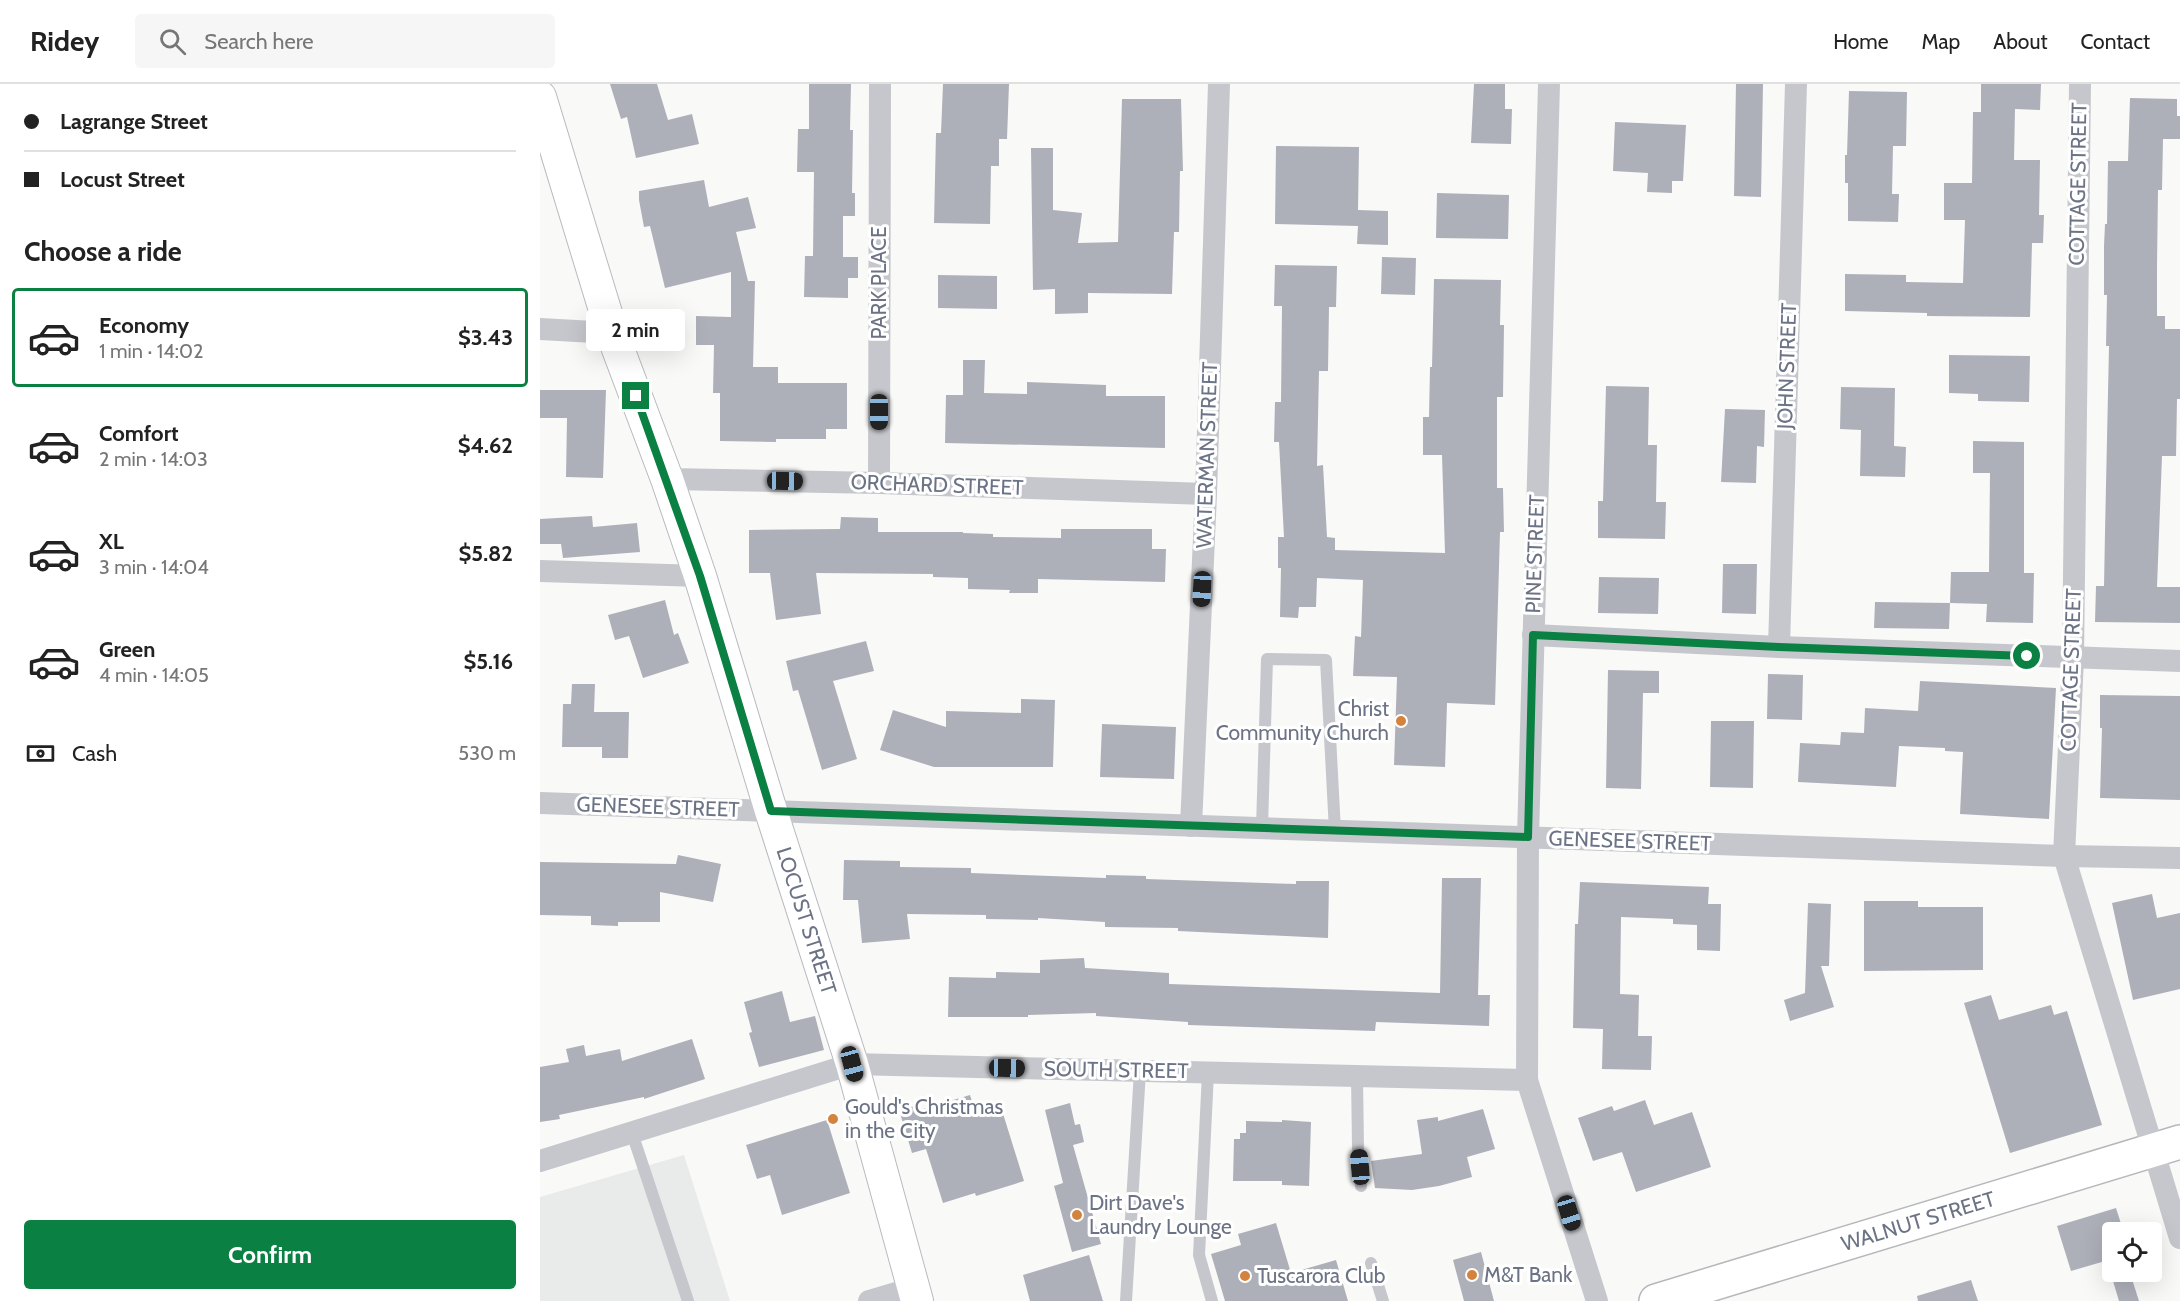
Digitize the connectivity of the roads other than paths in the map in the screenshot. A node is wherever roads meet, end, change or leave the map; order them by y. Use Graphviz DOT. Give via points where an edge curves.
graph roads {
  1 [pos="880,84"];
  2 [pos="1219,84"];
  3 [pos="1550,84"];
  4 [pos="1796,84"];
  5 [pos="2080,84"];
  6 [pos="540,97"];
  7 [pos="540,329"];
  8 [pos="612,333"];
  9 [pos="667,479"];
  10 [pos="879,483"];
  11 [pos="1206,494"];
  12 [pos="540,571"];
  13 [pos="700,576"];
  14 [pos="1533,635"];
  15 [pos="1779,647"];
  16 [pos="2073,658"];
  17 [pos="2180,661"];
  18 [pos="540,803"];
  19 [pos="771,811"];
  20 [pos="1191,826"];
  21 [pos="1262,828"];
  22 [pos="1335,831"];
  23 [pos="1528,837"];
  24 [pos="2064,856"];
  25 [pos="2180,858"];
  26 [pos="852,1064"];
  27 [pos="1140,1071"];
  28 [pos="1208,1073"];
  29 [pos="1357,1076"];
  30 [pos="1527,1080"];
  31 [pos="632,1133"];
  32 [pos="2167,1146"];
  33 [pos="540,1161"];
  34 [pos="1361,1186"];
  35 [pos="2180,1238"];
  36 [pos="1371,1263"];
  37 [pos="915,1294"];
  38 [pos="688,1301"];
  39 [pos="869,1301"];
  40 [pos="1126,1301"];
  41 [pos="1212,1301"];
  42 [pos="1383,1301"];
  43 [pos="1597,1301"];
  44 [pos="1656,1301"];
  1 -- 10 [label="street, PARK PLACE"];
  2 -- 11 [label="street, WATERMAN STREET"];
  3 -- 14 [label="street, PINE STREET"];
  4 -- 15 [label="street, JOHN STREET"];
  5 -- 16 [label="street, COTTAGE STREET"];
  6 -- 8 [label="street, LOCUST STREET"];
  7 -- 8 [label="street"];
  8 -- 9 [label="street, LOCUST STREET"];
  9 -- 10 [label="street, ORCHARD STREET"];
  9 -- 13 [label="street, LOCUST STREET"];
  10 -- 11 [label="street, ORCHARD STREET"];
  11 -- 20 [label="street, WATERMAN STREET"];
  12 -- 13 [label="street"];
  13 -- 19 [label="street, LOCUST STREET"];
  14 -- 15 [label="street"];
  14 -- 23 [label="street, PINE STREET"];
  15 -- 16 [label="street"];
  16 -- 17 [label="street"];
  16 -- 24 [label="street, COTTAGE STREET"];
  18 -- 19 [label="street, GENESEE STREET"];
  19 -- 20 [label="street, GENESEE STREET"];
  19 -- 26 [label="street, LOCUST STREET"];
  20 -- 21 [label="street, GENESEE STREET"];
  21 -- 22 [label="street, GENESEE STREET"];
  21 -- 22 [label="lane" via="1267,659 1326,660"];
  22 -- 23 [label="street, GENESEE STREET"];
  23 -- 24 [label="street, GENESEE STREET"];
  23 -- 30 [label="street, PINE STREET"];
  24 -- 25 [label="street, GENESEE STREET"];
  24 -- 32 [label="street, COTTAGE STREET"];
  26 -- 27 [label="street, SOUTH STREET"];
  26 -- 31 [label="street, SOUTH STREET"];
  26 -- 37 [label="street, LOCUST STREET"];
  27 -- 28 [label="street, SOUTH STREET"];
  27 -- 40 [label="lane"];
  28 -- 29 [label="street, SOUTH STREET"];
  28 -- 41 [label="lane" via="1199,1255"];
  29 -- 30 [label="street, SOUTH STREET"];
  29 -- 34 [label="lane"];
  30 -- 43 [label="street, PINE STREET"];
  31 -- 33 [label="street, SOUTH STREET"];
  31 -- 38 [label="lane"];
  32 -- 35 [label="street, COTTAGE STREET"];
  32 -- 44 [label="highway, WALNUT STREET"];
  36 -- 42 [label="lane"];
  37 -- 39 [label="street"];
}
